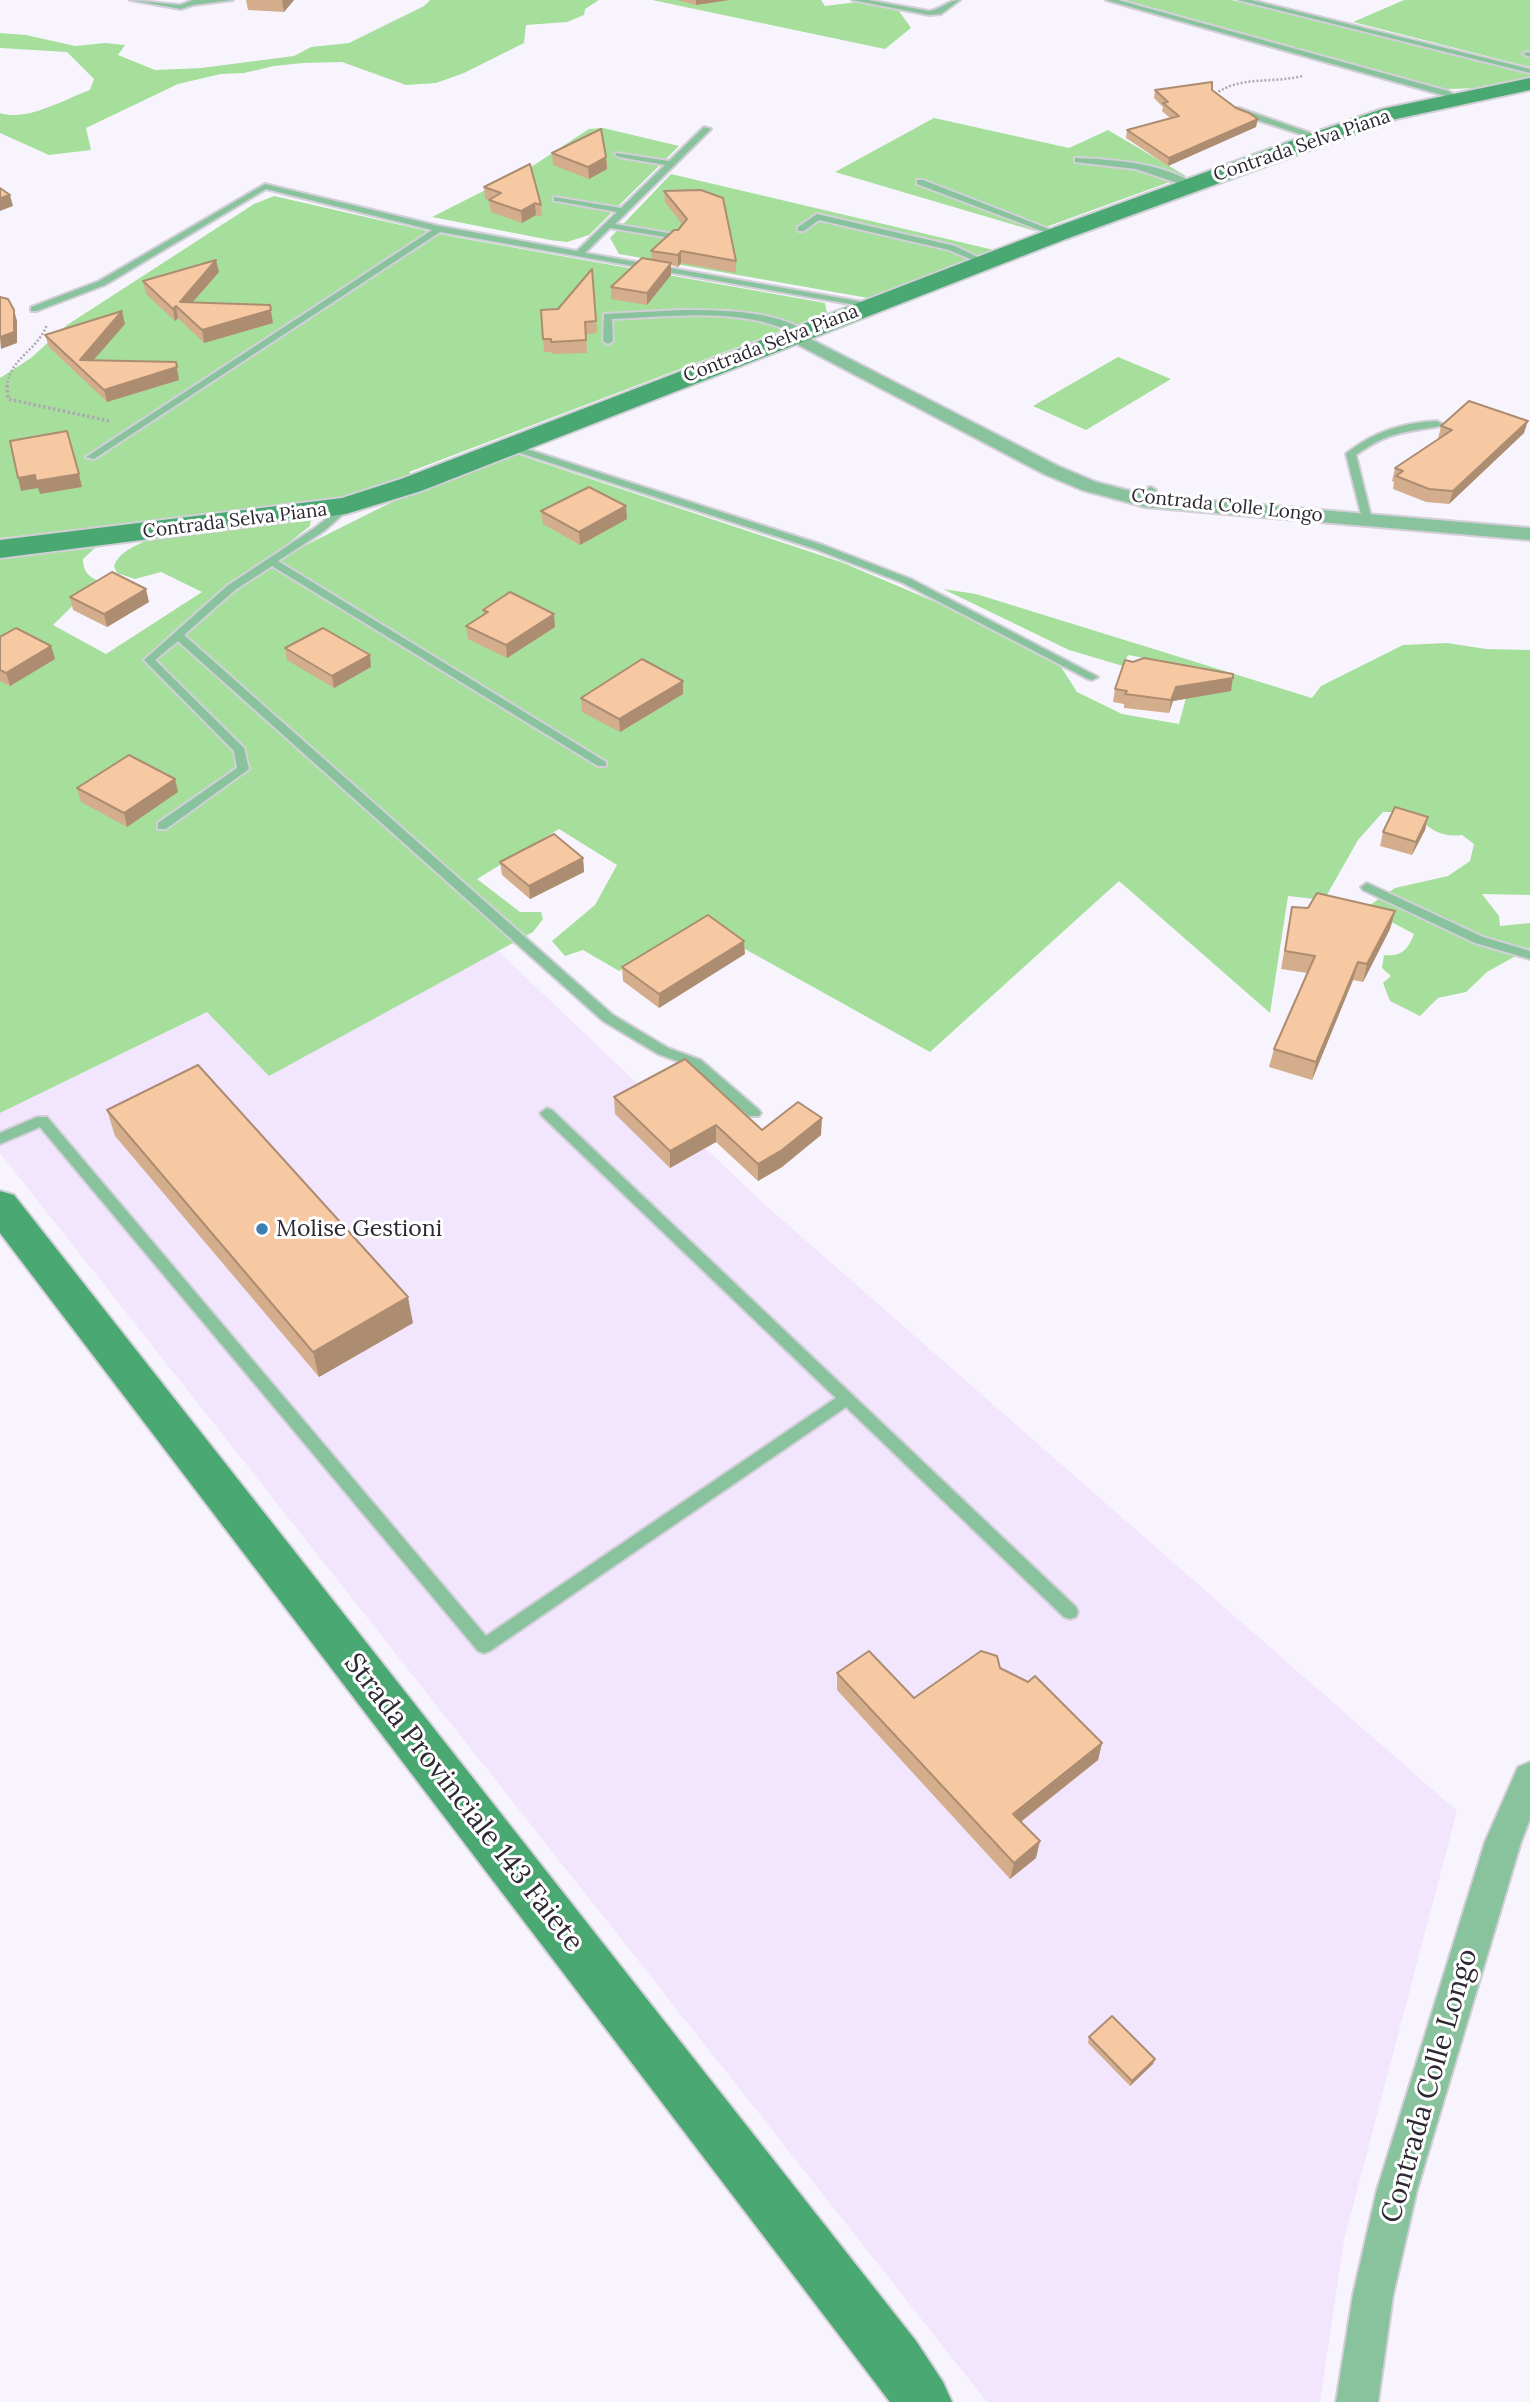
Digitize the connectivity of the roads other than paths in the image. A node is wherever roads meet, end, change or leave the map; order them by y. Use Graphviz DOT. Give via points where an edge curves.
graph roads {
  1 [pos="134,0"];
  2 [pos="229,0"];
  3 [pos="856,0"];
  4 [pos="956,0"];
  5 [pos="1110,0"];
  6 [pos="1242,0"];
  7 [pos="196,2"];
  8 [pos="1530,71"];
  9 [pos="1530,84"];
  10 [pos="1215,94"];
  11 [pos="1456,98"];
  12 [pos="707,129"];
  13 [pos="1321,138"];
  14 [pos="619,155"];
  15 [pos="1078,160"];
  16 [pos="671,164"];
  17 [pos="920,182"];
  18 [pos="1192,185"];
  19 [pos="558,199"];
  20 [pos="623,211"];
  21 [pos="608,225"];
  22 [pos="439,229"];
  23 [pos="801,229"];
  24 [pos="1058,234"];
  25 [pos="674,237"];
  26 [pos="579,254"];
  27 [pos="984,262"];
  28 [pos="869,306"];
  29 [pos="34,309"];
  30 [pos="797,334"];
  31 [pos="608,341"];
  32 [pos="1437,424"];
  33 [pos="508,446"];
  34 [pos="90,457"];
  35 [pos="346,506"];
  36 [pos="1367,520"];
  37 [pos="1530,534"];
  38 [pos="0,548"];
  39 [pos="271,561"];
  40 [pos="178,635"];
  41 [pos="1093,677"];
  42 [pos="602,764"];
  43 [pos="162,826"];
  44 [pos="1367,887"];
  45 [pos="1530,955"];
  46 [pos="547,1113"];
  47 [pos="754,1113"];
  48 [pos="0,1139"];
  49 [pos="0,1205"];
  50 [pos="846,1399"];
  51 [pos="1070,1612"];
  52 [pos="1530,1778"];
  53 [pos="923,2402"];
  54 [pos="1357,2402"];
  1 -- 7 [label="lane" via="168,7"];
  2 -- 7 [label="lane"];
  3 -- 4 [label="lane" via="929,13"];
  5 -- 11 [label="lane"];
  6 -- 8 [label="lane"];
  9 -- 11 [label="street, Contrada Selva Piana"];
  10 -- 13 [label="lane" via="1239,112"];
  11 -- 13 [label="street, Contrada Selva Piana"];
  12 -- 16 [label="lane"];
  13 -- 18 [label="street, Contrada Selva Piana"];
  14 -- 16 [label="lane"];
  15 -- 18 [label="lane" via="1158,170"];
  16 -- 20 [label="lane"];
  17 -- 24 [label="lane"];
  18 -- 24 [label="street, Contrada Selva Piana"];
  19 -- 20 [label="lane"];
  20 -- 21 [label="lane"];
  21 -- 25 [label="lane"];
  21 -- 26 [label="lane"];
  22 -- 26 [label="lane"];
  22 -- 29 [label="lane" via="265,186 102,283"];
  22 -- 34 [label="lane"];
  23 -- 27 [label="lane" via="817,217 952,248"];
  24 -- 27 [label="street, Contrada Selva Piana"];
  26 -- 28 [label="lane"];
  27 -- 28 [label="street, Contrada Selva Piana"];
  28 -- 30 [label="street, Contrada Selva Piana"];
  30 -- 31 [label="lane" via="778,320 745,313 607,316"];
  30 -- 33 [label="street, Contrada Selva Piana"];
  30 -- 36 [label="street, Contrada Colle Longo" via="1089,486"];
  32 -- 36 [label="lane" via="1401,426 1368,440 1351,454"];
  33 -- 35 [label="street, Contrada Selva Piana"];
  33 -- 41 [label="lane" via="819,547 907,581"];
  35 -- 38 [label="street, Contrada Selva Piana"];
  35 -- 39 [label="lane"];
  36 -- 37 [label="street, Contrada Colle Longo"];
  39 -- 40 [label="lane" via="231,588"];
  39 -- 42 [label="lane"];
  40 -- 43 [label="lane" via="149,660 240,750 243,769"];
  40 -- 47 [label="lane" via="608,1018 663,1051 696,1063"];
  44 -- 45 [label="lane" via="1479,940"];
  46 -- 50 [label="lane"];
  48 -- 50 [label="lane" via="42,1120 484,1646"];
  49 -- 53 [label="street, Strada Provinciale 143 Faiete" via="896,2361"];
  50 -- 51 [label="lane"];
  52 -- 54 [label="street, Contrada Colle Longo" via="1503,1842 1396,2190 1373,2295"];
}
